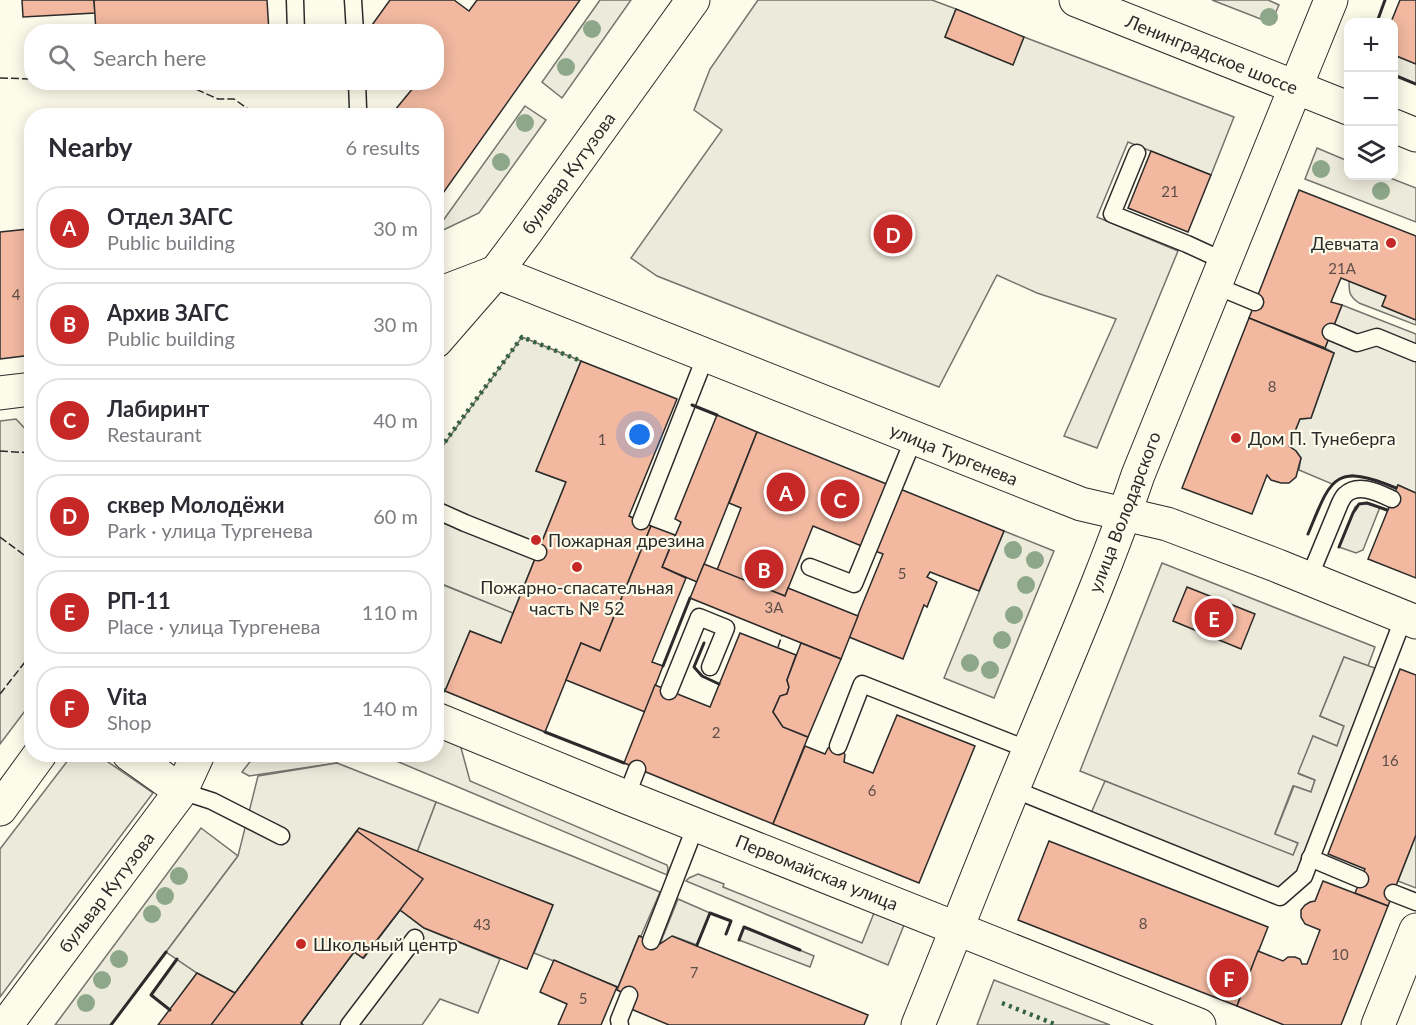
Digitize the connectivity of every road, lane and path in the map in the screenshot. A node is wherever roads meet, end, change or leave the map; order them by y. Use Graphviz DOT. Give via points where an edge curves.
graph roads {
  1 [pos="295,0"];
  2 [pos="353,0"];
  3 [pos="693,0"];
  4 [pos="1076,0"];
  5 [pos="1331,0"];
  6 [pos="296,24"];
  7 [pos="354,24"];
  8 [pos="1295,87"];
  9 [pos="357,90"];
  10 [pos="1344,106"];
  11 [pos="358,108"];
  12 [pos="1398,128"];
  13 [pos="1416,135"];
  14 [pos="1137,153"];
  15 [pos="496,272"];
  16 [pos="1219,273"];
  17 [pos="444,292"];
  18 [pos="1255,302"];
  19 [pos="444,331"];
  20 [pos="1331,332"];
  21 [pos="1416,352"];
  22 [pos="706,355"];
  23 [pos="24,390"];
  24 [pos="0,393"];
  25 [pos="914,438"];
  26 [pos="1392,499"];
  27 [pos="444,514"];
  28 [pos="1125,514"];
  29 [pos="641,521"];
  30 [pos="538,552"];
  31 [pos="810,567"];
  32 [pos="1309,578"];
  33 [pos="1410,620"];
  34 [pos="710,667"];
  35 [pos="669,691"];
  36 [pos="444,722"];
  37 [pos="838,746"];
  38 [pos="1029,750"];
  39 [pos="34,762"];
  40 [pos="140,762"];
  41 [pos="194,762"];
  42 [pos="1013,789"];
  43 [pos="181,791"];
  44 [pos="0,809"];
  45 [pos="696,825"];
  46 [pos="281,836"];
  47 [pos="1310,858"];
  48 [pos="1360,879"];
  49 [pos="1393,893"];
  50 [pos="1416,902"];
  51 [pos="957,928"];
  52 [pos="1416,930"];
  53 [pos="415,938"];
  54 [pos="651,941"];
  55 [pos="629,995"];
  56 [pos="6,1025"];
  57 [pos="349,1025"];
  58 [pos="620,1025"];
  59 [pos="918,1025"];
  60 [pos="1198,1025"];
  61 [pos="1378,1025"];
  1 -- 6 [label="lane"];
  2 -- 7 [label="lane"];
  3 -- 15 [label="street, бульвар Кутузова"];
  4 -- 8 [label="street, Ленинградское шоссе"];
  5 -- 8 [label="street, улица Володарского"];
  8 -- 10 [label="street, Ленинградское шоссе"];
  8 -- 16 [label="street, улица Володарского"];
  9 -- 11 [label="lane"];
  12 -- 13 [label="street"];
  14 -- 16 [label="lane" via="1112,214 1187,244"];
  15 -- 17 [label="street"];
  15 -- 19 [label="street, бульвар Кутузова"];
  15 -- 22 [label="street, улица Тургенева"];
  16 -- 18 [label="lane"];
  16 -- 28 [label="street, улица Володарского"];
  20 -- 21 [label="lane" via="1357,343 1377,337"];
  22 -- 25 [label="street, улица Тургенева"];
  22 -- 29 [label="lane"];
  23 -- 24 [label="street"];
  25 -- 28 [label="street, улица Тургенева" via="1081,504"];
  25 -- 31 [label="lane" via="854,584"];
  26 -- 32 [label="lane" via="1365,489 1346,494"];
  27 -- 30 [label="lane"];
  28 -- 32 [label="street, улица Тургенева" via="1167,524"];
  28 -- 38 [label="street, улица Володарского"];
  32 -- 33 [label="street, улица Тургенева"];
  33 -- 47 [label="lane"];
  34 -- 35 [label="lane" via="726,628 699,617"];
  36 -- 45 [label="street, Первомайская улица" via="632,783"];
  37 -- 38 [label="lane" via="862,684"];
  38 -- 42 [label="street, улица Володарского"];
  39 -- 44 [label="street"];
  40 -- 43 [label="street"];
  41 -- 43 [label="street, бульвар Кутузова"];
  42 -- 47 [label="lane" via="1280,897 1304,876"];
  42 -- 51 [label="street, улица Володарского"];
  43 -- 46 [label="lane" via="212,801"];
  43 -- 56 [label="street, бульвар Кутузова"];
  45 -- 51 [label="street, Первомайская улица"];
  45 -- 54 [label="lane"];
  47 -- 48 [label="lane"];
  49 -- 50 [label="lane"];
  51 -- 59 [label="street, улица Володарского"];
  51 -- 60 [label="street, Первомайская улица"];
  52 -- 61 [label="street"];
  53 -- 57 [label="lane"];
  55 -- 58 [label="lane"];
}
